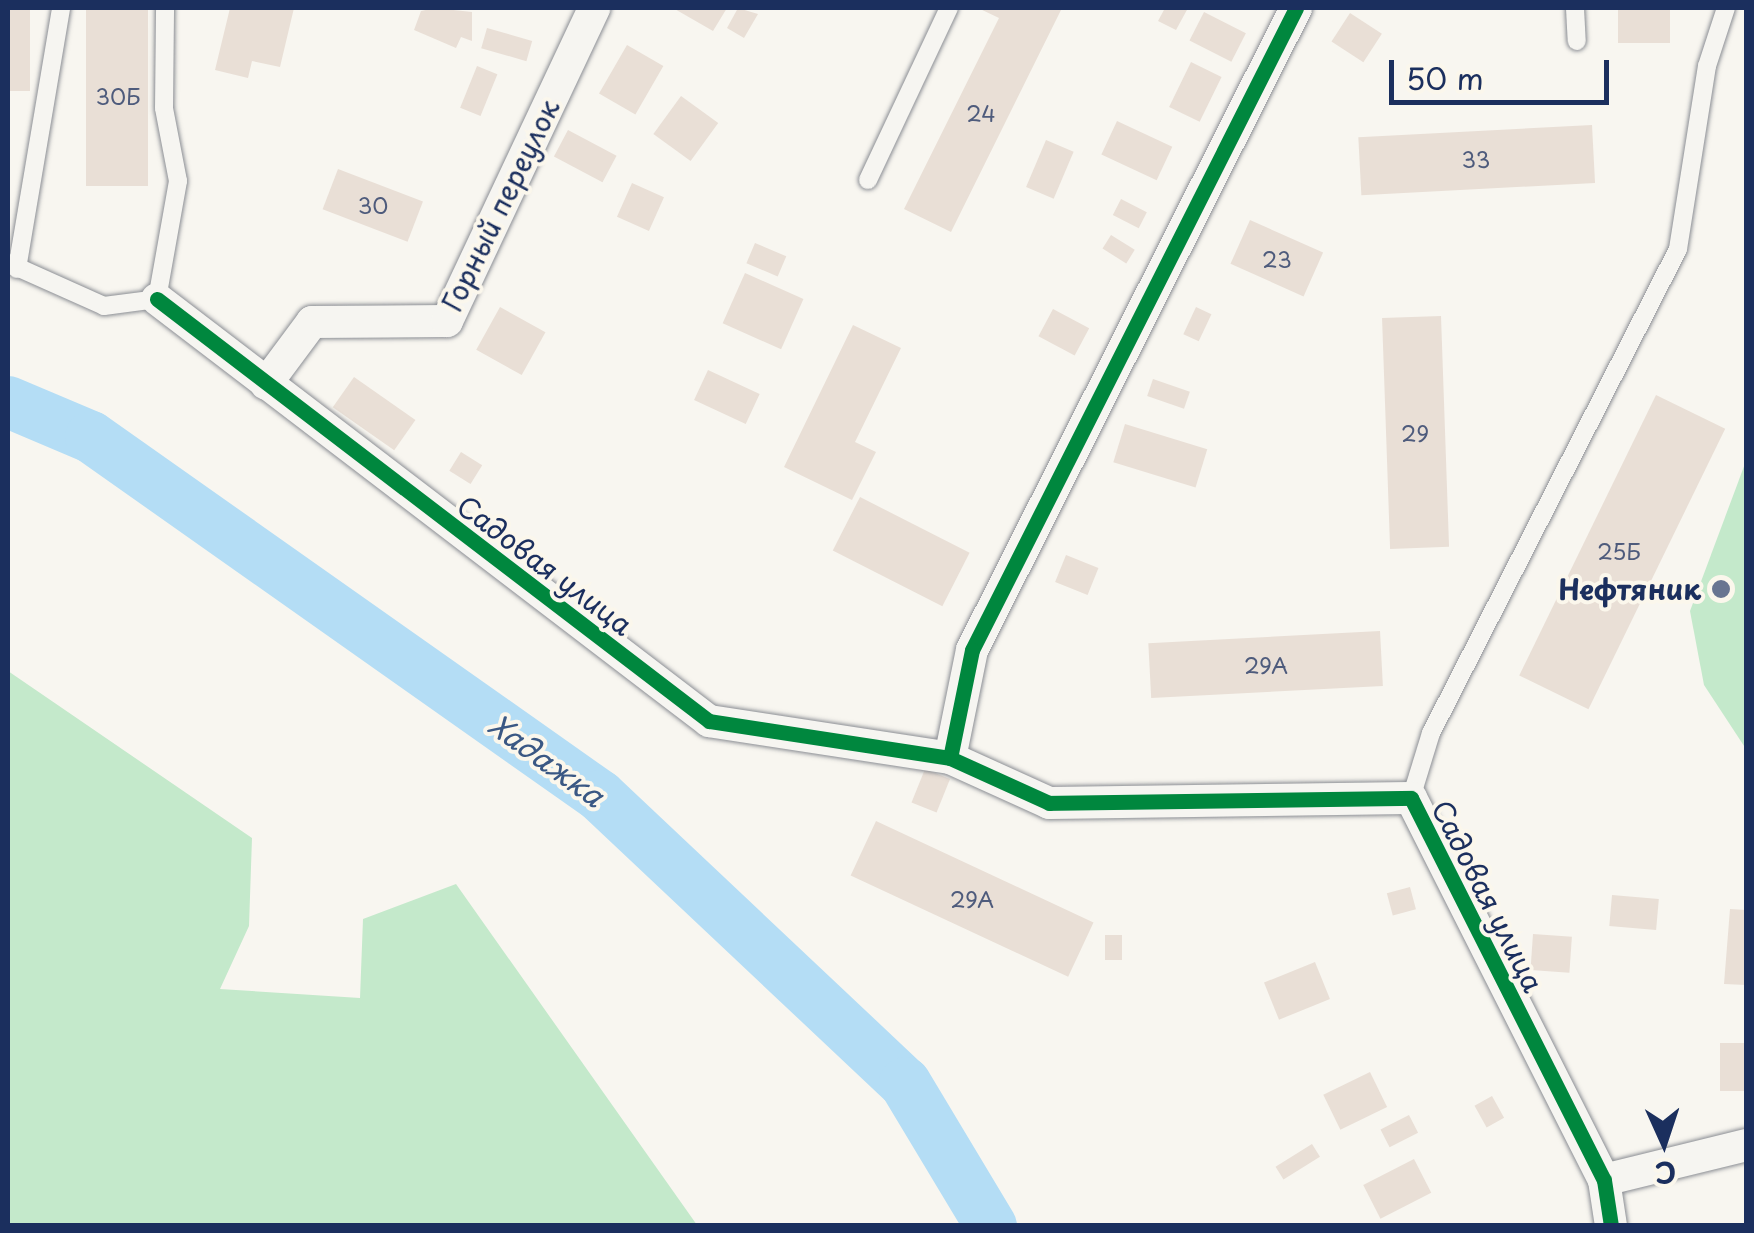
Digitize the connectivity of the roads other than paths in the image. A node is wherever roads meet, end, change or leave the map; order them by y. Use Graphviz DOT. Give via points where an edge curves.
graph roads {
  1 [pos="61,8"];
  2 [pos="165,8"];
  3 [pos="594,8"];
  4 [pos="949,8"];
  5 [pos="1296,8"];
  6 [pos="1575,8"];
  7 [pos="1726,8"];
  8 [pos="1577,41"];
  9 [pos="868,180"];
  10 [pos="12,266"];
  11 [pos="157,299"];
  12 [pos="266,384"];
  13 [pos="950,758"];
  14 [pos="1411,798"];
  15 [pos="1746,1145"];
  16 [pos="1604,1180"];
  17 [pos="1611,1226"];
  1 -- 10 [label="lane"];
  2 -- 11 [label="lane" via="164,108 178,181"];
  3 -- 12 [label="street, Горный переулок" via="448,321 312,322"];
  4 -- 9 [label="lane"];
  5 -- 13 [label="street" via="972,650"];
  6 -- 8 [label="lane"];
  7 -- 14 [label="lane" via="1707,66 1678,249 1431,732"];
  10 -- 11 [label="lane" via="104,306"];
  11 -- 12 [label="street, Садовая улица"];
  12 -- 13 [label="street, Садовая улица" via="710,721"];
  13 -- 14 [label="street, Садовая улица" via="1049,803"];
  14 -- 16 [label="street, Садовая улица"];
  15 -- 16 [label="street"];
  16 -- 17 [label="street, Садовая улица"];
}
